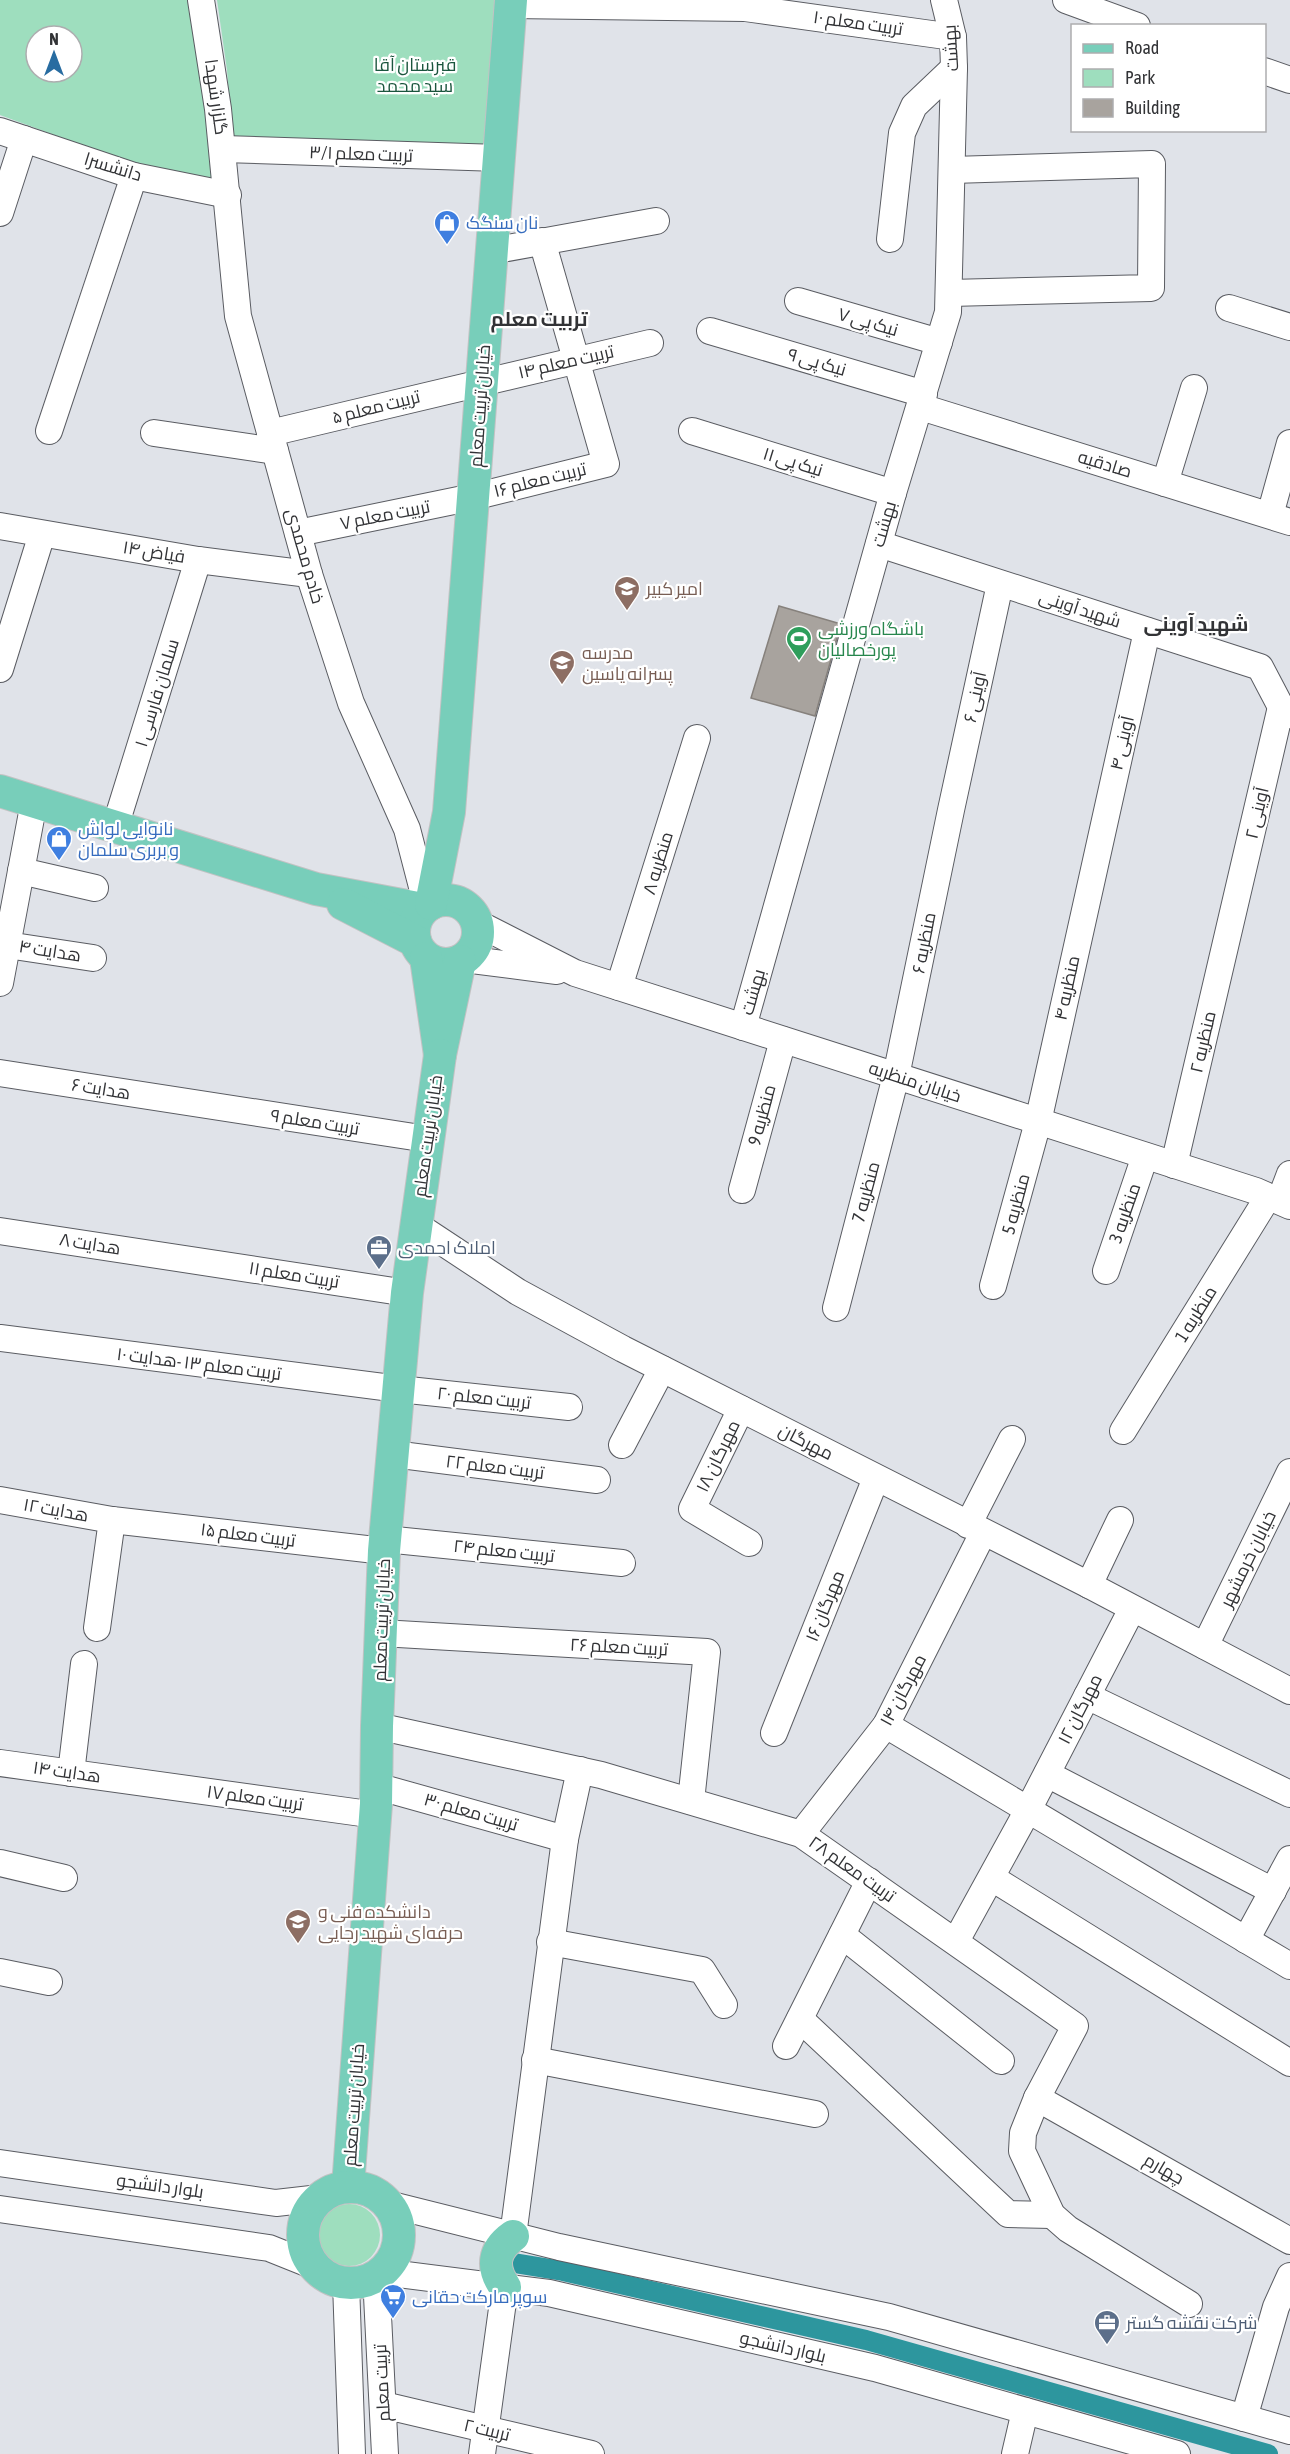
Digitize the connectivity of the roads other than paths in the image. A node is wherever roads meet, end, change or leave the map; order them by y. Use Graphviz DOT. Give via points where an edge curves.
graph roads {
  1 [pos="201,0"];
  2 [pos="1065,0"];
  3 [pos="511,3"];
  4 [pos="946,6"];
  5 [pos="1131,24"];
  6 [pos="953,37"];
  7 [pos="954,68"];
  8 [pos="1266,72"];
  9 [pos="1290,80"];
  10 [pos="0,131"];
  11 [pos="24,139"];
  12 [pos="223,149"];
  13 [pos="499,159"];
  14 [pos="952,170"];
  15 [pos="134,176"];
  16 [pos="228,195"];
  17 [pos="0,213"];
  18 [pos="656,221"];
  19 [pos="890,239"];
  20 [pos="542,241"];
  21 [pos="491,251"];
  22 [pos="950,293"];
  23 [pos="798,301"];
  24 [pos="1230,308"];
  25 [pos="1290,327"];
  26 [pos="710,331"];
  27 [pos="939,342"];
  28 [pos="650,343"];
  29 [pos="578,360"];
  30 [pos="482,381"];
  31 [pos="1194,388"];
  32 [pos="922,400"];
  33 [pos="49,431"];
  34 [pos="692,431"];
  35 [pos="154,433"];
  36 [pos="272,442"];
  37 [pos="1290,443"];
  38 [pos="1165,483"];
  39 [pos="893,493"];
  40 [pos="473,497"];
  41 [pos="1280,518"];
  42 [pos="0,526"];
  43 [pos="298,532"];
  44 [pos="42,534"];
  45 [pos="879,544"];
  46 [pos="198,560"];
  47 [pos="309,574"];
  48 [pos="1000,584"];
  49 [pos="1147,631"];
  50 [pos="0,669"];
  51 [pos="1286,711"];
  52 [pos="696,738"];
  53 [pos="0,791"];
  54 [pos="34,802"];
  55 [pos="951,810"];
  56 [pos="449,812"];
  57 [pos="115,827"];
  58 [pos="1096,854"];
  59 [pos="21,871"];
  60 [pos="95,888"];
  61 [pos="316,889"];
  62 [pos="427,906"];
  63 [pos="471,915"];
  64 [pos="1232,919"];
  65 [pos="7,945"];
  66 [pos="420,950"];
  67 [pos="93,958"];
  68 [pos="462,960"];
  69 [pos="575,973"];
  70 [pos="0,983"];
  71 [pos="619,987"];
  72 [pos="743,1027"];
  73 [pos="783,1040"];
  74 [pos="440,1055"];
  75 [pos="0,1073"];
  76 [pos="897,1076"];
  77 [pos="203,1105"];
  78 [pos="1038,1122"];
  79 [pos="427,1139"];
  80 [pos="1145,1156"];
  81 [pos="1174,1165"];
  82 [pos="742,1190"];
  83 [pos="1279,1193"];
  84 [pos="415,1224"];
  85 [pos="0,1231"];
  86 [pos="181,1258"];
  87 [pos="1106,1271"];
  88 [pos="993,1286"];
  89 [pos="407,1293"];
  90 [pos="836,1308"];
  91 [pos="0,1338"];
  92 [pos="662,1370"];
  93 [pos="399,1389"];
  94 [pos="569,1407"];
  95 [pos="741,1409"];
  96 [pos="1123,1431"];
  97 [pos="1012,1439"];
  98 [pos="622,1445"];
  99 [pos="393,1454"];
  100 [pos="1290,1472"];
  101 [pos="876,1478"];
  102 [pos="597,1480"];
  103 [pos="0,1500"];
  104 [pos="112,1520"];
  105 [pos="1120,1520"];
  106 [pos="976,1529"];
  107 [pos="748,1543"];
  108 [pos="385,1545"];
  109 [pos="622,1563"];
  110 [pos="1089,1586"];
  111 [pos="1132,1609"];
  112 [pos="97,1628"];
  113 [pos="381,1633"];
  114 [pos="1205,1646"];
  115 [pos="84,1665"];
  116 [pos="1290,1691"];
  117 [pos="1087,1696"];
  118 [pos="886,1725"];
  119 [pos="377,1726"];
  120 [pos="774,1733"];
  121 [pos="0,1763"];
  122 [pos="579,1770"];
  123 [pos="71,1773"];
  124 [pos="1047,1774"];
  125 [pos="134,1782"];
  126 [pos="1290,1794"];
  127 [pos="376,1801"];
  128 [pos="691,1801"];
  129 [pos="1028,1810"];
  130 [pos="801,1834"];
  131 [pos="565,1839"];
  132 [pos="1290,1859"];
  133 [pos="0,1863"];
  134 [pos="64,1878"];
  135 [pos="992,1878"];
  136 [pos="869,1881"];
  137 [pos="1273,1891"];
  138 [pos="842,1935"];
  139 [pos="956,1941"];
  140 [pos="1246,1941"];
  141 [pos="550,1942"];
  142 [pos="1290,1966"];
  143 [pos="0,1972"];
  144 [pos="49,1982"];
  145 [pos="724,2005"];
  146 [pos="800,2019"];
  147 [pos="786,2046"];
  148 [pos="535,2060"];
  149 [pos="1000,2061"];
  150 [pos="1290,2063"];
  151 [pos="1037,2098"];
  152 [pos="815,2114"];
  153 [pos="0,2163"];
  154 [pos="334,2193"];
  155 [pos="388,2204"];
  156 [pos="0,2209"];
  157 [pos="1052,2215"];
  158 [pos="513,2236"];
  159 [pos="1290,2241"];
  160 [pos="314,2266"];
  161 [pos="379,2274"];
  162 [pos="1290,2276"];
  163 [pos="346,2283"];
  164 [pos="505,2287"];
  165 [pos="1189,2304"];
  166 [pos="383,2405"];
  167 [pos="1025,2411"];
  168 [pos="1244,2418"];
  169 [pos="1290,2431"];
  170 [pos="483,2442"];
  171 [pos="352,2454"];
  172 [pos="385,2454"];
  173 [pos="591,2454"];
  174 [pos="1015,2454"];
  175 [pos="1177,2454"];
  1 -- 12 [label="street, گلزار شهدا"];
  2 -- 5 [label="street"];
  3 -- 6 [label="street, تربیت معلم ۱۰" via="745,8"];
  3 -- 13 [label="main road, خیابان تربیت معلم"];
  4 -- 6 [label="street, بهشت"];
  6 -- 7 [label="street, بهشت"];
  7 -- 14 [label="street, بهشت"];
  7 -- 19 [label="street" via="914,106 902,133"];
  8 -- 9 [label="street"];
  10 -- 11 [label="street, دانشسرا"];
  11 -- 15 [label="street, دانشسرا"];
  11 -- 17 [label="street"];
  12 -- 13 [label="street, تربیت معلم ۳/۱"];
  12 -- 16 [label="street, گلزار شهدا"];
  13 -- 21 [label="main road, خیابان تربیت معلم"];
  14 -- 22 [label="street, بهشت"];
  14 -- 22 [label="street" via="1152,164 1151,288"];
  15 -- 16 [label="street, دانشسرا"];
  15 -- 33 [label="street"];
  16 -- 36 [label="street, خادم محمدی" via="238,316"];
  18 -- 20 [label="street"];
  20 -- 21 [label="street"];
  20 -- 29 [label="street"];
  21 -- 30 [label="main road, خیابان تربیت معلم"];
  22 -- 27 [label="street, بهشت"];
  23 -- 27 [label="street, نیک پی ۷"];
  24 -- 25 [label="street"];
  26 -- 32 [label="street, نیک پی ۹"];
  27 -- 32 [label="street, بهشت"];
  28 -- 29 [label="street, تربیت معلم ۱۴"];
  29 -- 30 [label="street, تربیت معلم ۱۴"];
  29 -- 40 [label="street, تربیت معلم ۱۶" via="606,464"];
  30 -- 36 [label="street, تربیت معلم ۵"];
  30 -- 40 [label="main road, خیابان تربیت معلم"];
  31 -- 38 [label="street"];
  32 -- 38 [label="street, صادقیه"];
  32 -- 39 [label="street, بهشت"];
  34 -- 39 [label="street, نیک پی ۱۱"];
  35 -- 36 [label="street"];
  36 -- 43 [label="street, خادم محمدی"];
  37 -- 41 [label="street"];
  38 -- 41 [label="street, صادقیه"];
  39 -- 45 [label="street, بهشت"];
  40 -- 43 [label="street, تربیت معلم ۷"];
  40 -- 56 [label="main road, خیابان تربیت معلم"];
  42 -- 44 [label="street, فیاض ۱۴"];
  43 -- 47 [label="street, خادم محمدی"];
  44 -- 46 [label="street, فیاض ۱۴"];
  44 -- 50 [label="street"];
  45 -- 48 [label="street, شهید آوینی"];
  45 -- 72 [label="street, بهشت"];
  46 -- 47 [label="street, فیاض ۱۴"];
  46 -- 57 [label="street, سلمان فارسی ۱"];
  47 -- 62 [label="street, خادم محمدی" via="351,703 407,829"];
  48 -- 49 [label="street, شهید آوینی"];
  48 -- 55 [label="street, آوینی ۶"];
  49 -- 51 [label="street, شهید آوینی" via="1260,667"];
  49 -- 58 [label="street, آوینی ۴"];
  51 -- 64 [label="street, آوینی ۲"];
  52 -- 71 [label="street, منظریه ۸"];
  53 -- 54 [label="main road"];
  54 -- 57 [label="main road"];
  54 -- 59 [label="street"];
  55 -- 76 [label="street, منظریه ۶"];
  56 -- 62 [label="main road"];
  56 -- 63 [label="main road"];
  57 -- 61 [label="main road"];
  58 -- 78 [label="street, منظریه ۴"];
  59 -- 60 [label="street"];
  59 -- 65 [label="street"];
  61 -- 62 [label="main road"];
  61 -- 66 [label="main road"];
  62 -- 63 [label="main road" via="447,900"];
  62 -- 66 [label="main road" via="415,921"];
  63 -- 68 [label="main road" via="476,943"];
  63 -- 69 [label="street"];
  64 -- 81 [label="street, منظریه ۲"];
  65 -- 67 [label="street, هدایت ۴"];
  65 -- 70 [label="street"];
  66 -- 68 [label="main road" via="445,965"];
  66 -- 74 [label="main road"];
  68 -- 69 [label="street"];
  68 -- 74 [label="main road"];
  69 -- 71 [label="street, خیابان منظریه"];
  71 -- 72 [label="street, خیابان منظریه"];
  72 -- 73 [label="street, خیابان منظریه"];
  73 -- 76 [label="street, خیابان منظریه"];
  73 -- 82 [label="street, منظریه 9"];
  74 -- 79 [label="main road, خیابان تربیت معلم"];
  75 -- 77 [label="street, هدایت ۶"];
  76 -- 78 [label="street, خیابان منظریه"];
  76 -- 90 [label="street, منظریه 7"];
  77 -- 79 [label="street, تربیت معلم ۹"];
  78 -- 80 [label="street, خیابان منظریه"];
  78 -- 88 [label="street, منظریه 5"];
  79 -- 84 [label="main road, خیابان تربیت معلم"];
  80 -- 81 [label="street, خیابان منظریه"];
  80 -- 87 [label="street, منظریه 3"];
  81 -- 83 [label="street, خیابان منظریه"];
  83 -- 96 [label="street, منظریه 1"];
  84 -- 89 [label="main road, خیابان تربیت معلم"];
  84 -- 92 [label="street, مهرگان" via="518,1292"];
  85 -- 86 [label="street, هدایت ۸"];
  86 -- 89 [label="street, تربیت معلم ۱۱"];
  89 -- 93 [label="main road, خیابان تربیت معلم"];
  91 -- 93 [label="street, تربیت معلم ۱۳ -هدایت ۱۰"];
  92 -- 95 [label="street, مهرگان"];
  92 -- 98 [label="street"];
  93 -- 94 [label="street, تربیت معلم ۲۰"];
  93 -- 99 [label="main road, خیابان تربیت معلم"];
  95 -- 101 [label="street, مهرگان"];
  95 -- 107 [label="street, مهرگان ۱۸" via="692,1509"];
  97 -- 106 [label="street, مهرگان ۱۴"];
  99 -- 102 [label="street, تربیت معلم ۲۲"];
  99 -- 108 [label="main road, خیابان تربیت معلم"];
  100 -- 114 [label="street, خیابان خرمشهر"];
  101 -- 106 [label="street, مهرگان"];
  101 -- 120 [label="street, مهرگان ۱۶"];
  103 -- 104 [label="street, هدایت ۱۲"];
  104 -- 108 [label="street, تربیت معلم ۱۵"];
  104 -- 112 [label="street"];
  105 -- 110 [label="street"];
  106 -- 110 [label="street, مهرگان"];
  106 -- 118 [label="street, مهرگان ۱۴"];
  108 -- 109 [label="street, تربیت معلم ۲۴"];
  108 -- 113 [label="main road, خیابان تربیت معلم"];
  110 -- 111 [label="street, مهرگان"];
  111 -- 114 [label="street, مهرگان"];
  111 -- 117 [label="street, مهرگان ۱۲"];
  113 -- 119 [label="main road, خیابان تربیت معلم"];
  113 -- 128 [label="street, تربیت معلم ۲۶" via="707,1652"];
  114 -- 116 [label="street, مهرگان"];
  115 -- 123 [label="street"];
  117 -- 124 [label="street, مهرگان ۱۲"];
  117 -- 126 [label="street"];
  118 -- 129 [label="street"];
  118 -- 130 [label="street, مهرگان ۱۴"];
  119 -- 122 [label="street, تربیت معلم ۲۸"];
  119 -- 127 [label="main road, خیابان تربیت معلم"];
  121 -- 123 [label="street, هدایت ۱۴"];
  122 -- 128 [label="street, تربیت معلم ۲۸"];
  122 -- 131 [label="street"];
  123 -- 125 [label="street, هدایت ۱۴"];
  124 -- 129 [label="street, مهرگان ۱۲"];
  124 -- 137 [label="street"];
  125 -- 127 [label="street, تربیت معلم ۱۷"];
  127 -- 131 [label="street, تربیت معلم ۳۰"];
  127 -- 154 [label="main road, خیابان تربیت معلم"];
  128 -- 130 [label="street, تربیت معلم ۲۸"];
  129 -- 135 [label="street, مهرگان ۱۲"];
  129 -- 140 [label="street"];
  130 -- 136 [label="street, تربیت معلم ۲۸"];
  131 -- 141 [label="street"];
  132 -- 137 [label="street"];
  133 -- 134 [label="street"];
  135 -- 139 [label="street, مهرگان ۱۲"];
  135 -- 150 [label="street"];
  136 -- 138 [label="street"];
  136 -- 139 [label="street, تربیت معلم ۲۸"];
  137 -- 140 [label="street"];
  138 -- 146 [label="street"];
  138 -- 149 [label="street"];
  139 -- 151 [label="street, تربیت معلم ۲۸" via="1075,2026"];
  140 -- 142 [label="street"];
  141 -- 145 [label="street" via="702,1970"];
  141 -- 148 [label="street"];
  143 -- 144 [label="street"];
  146 -- 147 [label="street"];
  146 -- 157 [label="street" via="1008,2214"];
  148 -- 152 [label="street"];
  148 -- 158 [label="street"];
  151 -- 157 [label="street, تربیت معلم ۲۸" via="1023,2133 1022,2151"];
  151 -- 159 [label="street, چهارم"];
  153 -- 154 [label="street, بلوار دانشجو" via="276,2203"];
  154 -- 155 [label="main road" via="363,2189"];
  154 -- 160 [label="main road" via="310,2210 304,2223 306,2253"];
  155 -- 158 [label="street"];
  155 -- 161 [label="main road" via="399,2232 392,2261"];
  156 -- 160 [label="street" via="269,2248"];
  157 -- 165 [label="street" via="1068,2229"];
  158 -- 164 [label="main road" via="503,2243 495,2265"];
  158 -- 168 [label="street" via="889,2317"];
  160 -- 163 [label="main road" via="328,2277"];
  161 -- 163 [label="main road" via="358,2283"];
  161 -- 164 [label="street, بلوار دانشجو"];
  161 -- 166 [label="street, تربیت معلم"];
  162 -- 168 [label="street" via="1276,2307"];
  163 -- 171 [label="street, تربیت معلم"];
  164 -- 167 [label="street, بلوار دانشجو" via="549,2293 875,2368"];
  164 -- 170 [label="street"];
  166 -- 170 [label="street, تربیت ۲"];
  166 -- 172 [label="street, تربیت معلم"];
  167 -- 174 [label="street"];
  167 -- 175 [label="street, بلوار دانشجو"];
  168 -- 169 [label="street"];
  170 -- 173 [label="street, تربیت ۲"];
}
